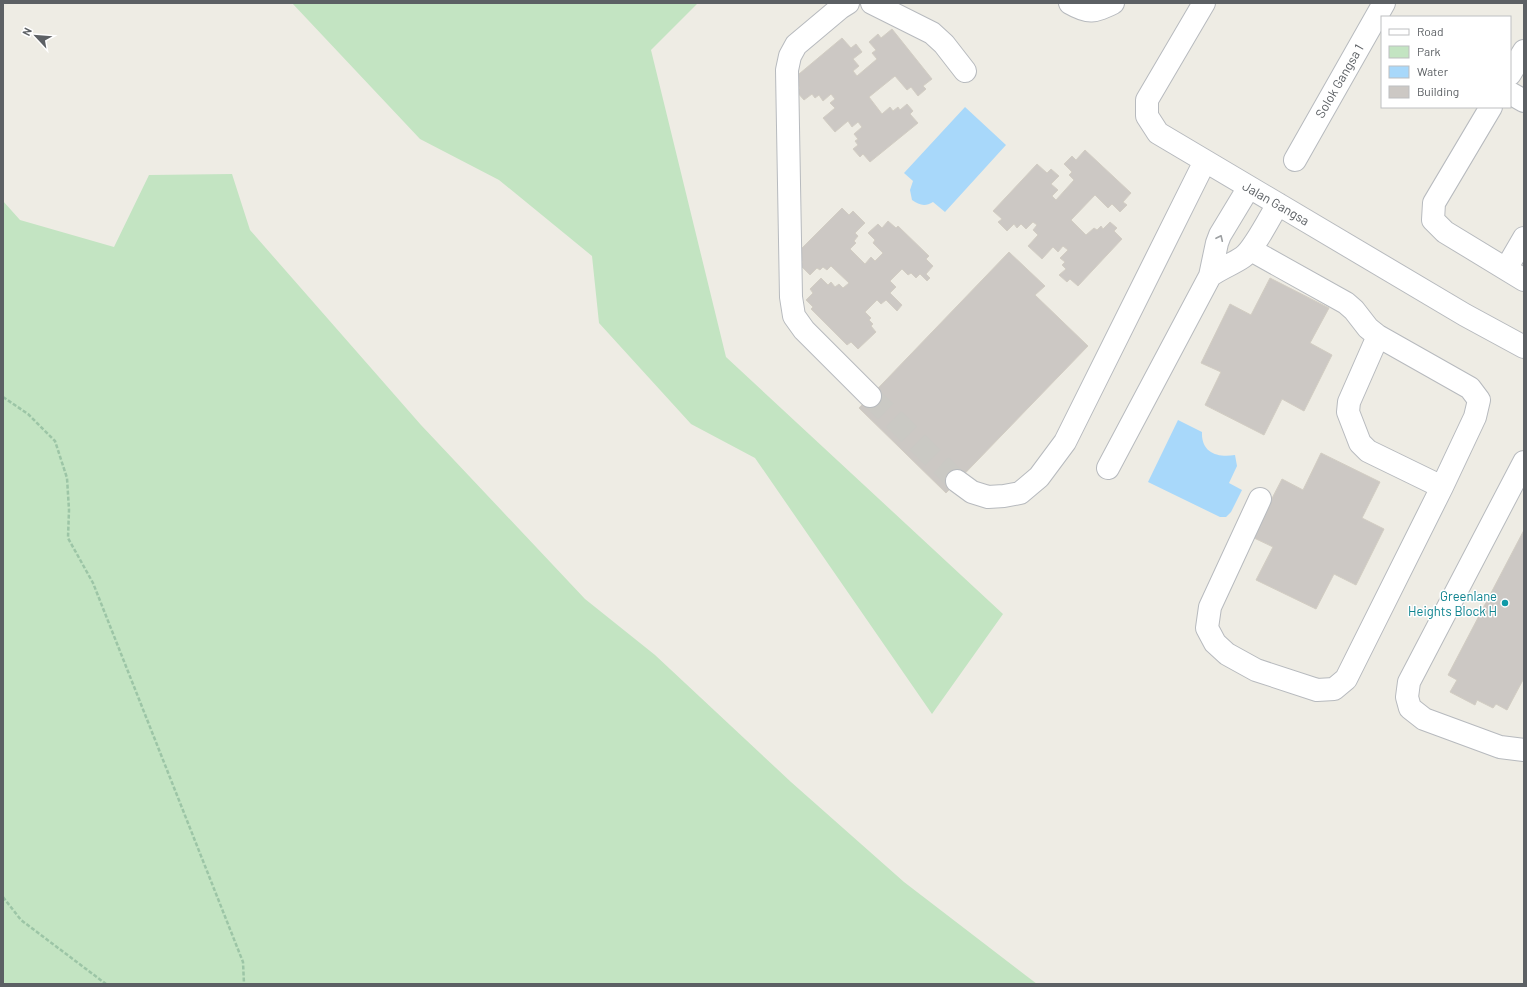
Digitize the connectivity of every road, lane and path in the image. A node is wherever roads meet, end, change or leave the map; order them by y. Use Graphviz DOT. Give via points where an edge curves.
graph roads {
  1 [pos="848,3"];
  2 [pos="872,3"];
  3 [pos="1070,3"];
  4 [pos="1113,3"];
  5 [pos="1204,3"];
  6 [pos="1384,3"];
  7 [pos="1524,51"];
  8 [pos="965,71"];
  9 [pos="1511,72"];
  10 [pos="1511,93"];
  11 [pos="1524,101"];
  12 [pos="1490,108"];
  13 [pos="1294,160"];
  14 [pos="1205,161"];
  15 [pos="1249,187"];
  16 [pos="1278,204"];
  17 [pos="1524,238"];
  18 [pos="1251,250"];
  19 [pos="1515,274"];
  20 [pos="1210,276"];
  21 [pos="1378,336"];
  22 [pos="1524,347"];
  23 [pos="870,396"];
  24 [pos="3,397"];
  25 [pos="1524,462"];
  26 [pos="1108,468"];
  27 [pos="957,481"];
  28 [pos="1442,487"];
  29 [pos="1260,500"];
  30 [pos="1524,750"];
  31 [pos="3,897"];
  32 [pos="106,984"];
  33 [pos="244,984"];
  1 -- 23 [label="street" via="796,44 787,70 791,297 794,316 804,330"];
  2 -- 8 [label="street" via="932,33"];
  3 -- 4 [label="street" via="1083,11 1098,10"];
  5 -- 14 [label="street, Jalan Gangsa" via="1147,100 1147,116 1158,133"];
  6 -- 13 [label="street, Solok Gangsa 1"];
  7 -- 9 [label="street"];
  10 -- 11 [label="street"];
  12 -- 19 [label="street" via="1434,203 1433,220 1444,232"];
  14 -- 15 [label="street, Jalan Gangsa"];
  14 -- 27 [label="street" via="1065,442 1039,477 1020,493 988,497 972,492"];
  15 -- 16 [label="street, Jalan Gangsa"];
  20 -- 15 [label="street, one-way" via="1218,239"];
  16 -- 18 [label="street"];
  16 -- 22 [label="street, Jalan Gangsa"];
  17 -- 19 [label="street"];
  18 -- 20 [label="street"];
  18 -- 21 [label="street" via="1346,303"];
  20 -- 26 [label="street"];
  21 -- 28 [label="street" via="1349,402 1348,412 1360,443 1368,451"];
  21 -- 28 [label="street" via="1470,388 1479,400 1475,417"];
  24 -- 33 [label="path" via="28,414 55,441 67,478 68,538 93,584 179,799 243,962"];
  25 -- 30 [label="street" via="1409,682 1406,697 1410,708 1424,718 1500,747"];
  28 -- 29 [label="street" via="1346,679 1334,689 1317,690 1256,670 1227,654 1214,643 1207,628 1210,607"];
  31 -- 32 [label="path" via="21,920"];
}
